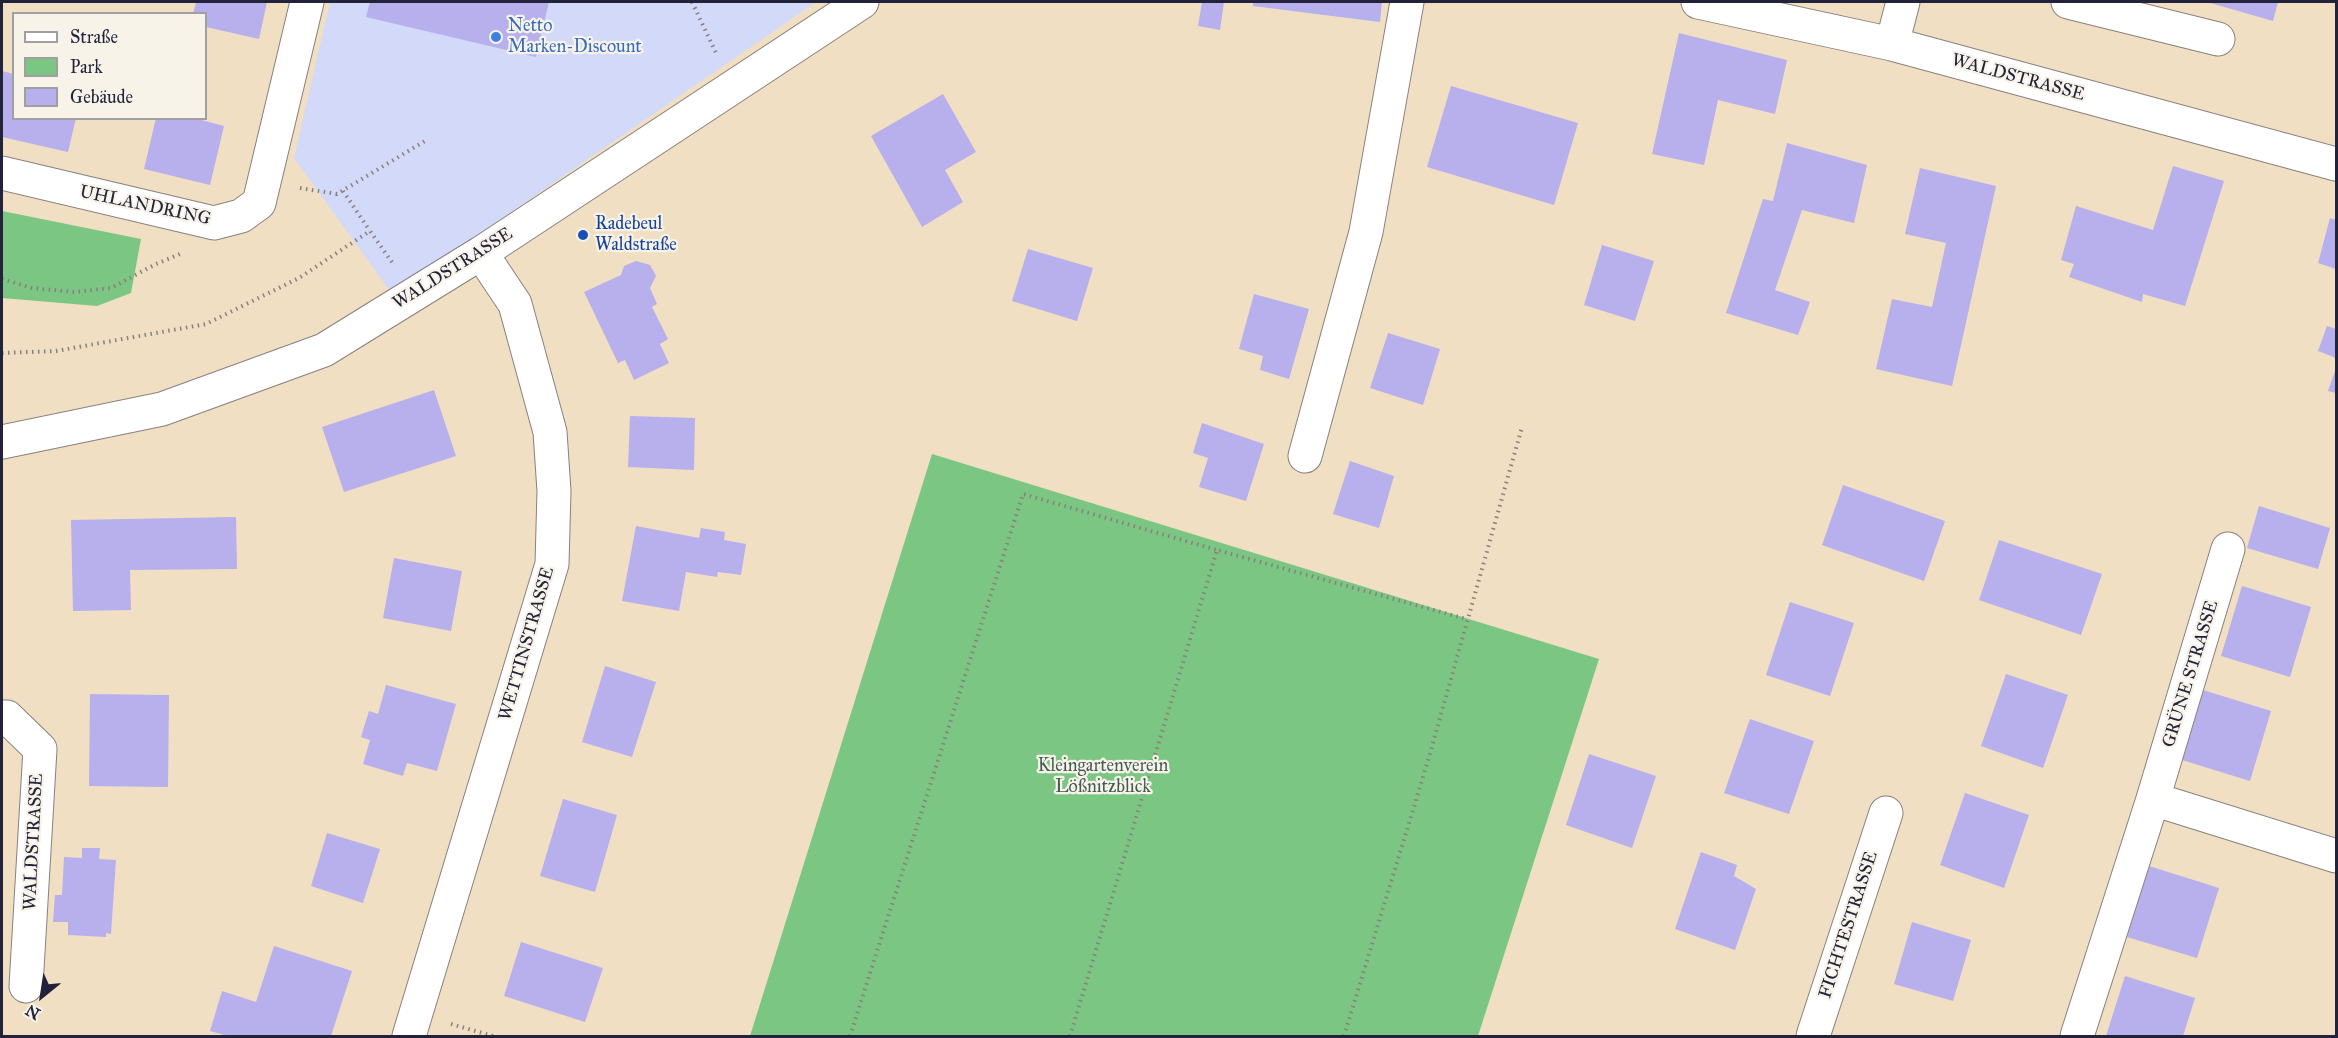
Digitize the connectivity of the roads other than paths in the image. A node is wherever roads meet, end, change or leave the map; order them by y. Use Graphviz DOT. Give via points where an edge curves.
graph roads {
  1 [pos="307,2"];
  2 [pos="862,2"];
  3 [pos="1407,2"];
  4 [pos="1698,2"];
  5 [pos="1904,2"];
  6 [pos="2068,2"];
  7 [pos="2218,39"];
  8 [pos="1892,44"];
  9 [pos="2337,164"];
  10 [pos="2,173"];
  11 [pos="481,253"];
  12 [pos="2,442"];
  13 [pos="1305,456"];
  14 [pos="2228,549"];
  15 [pos="2,717"];
  16 [pos="2153,799"];
  17 [pos="1886,813"];
  18 [pos="2337,856"];
  19 [pos="27,986"];
  20 [pos="409,1036"];
  21 [pos="1813,1036"];
  22 [pos="2077,1036"];
  1 -- 10 [label="street, UHLANDRING" via="259,203 241,216 214,223"];
  2 -- 11 [label="street, WALDSTRASSE"];
  3 -- 13 [label="street" via="1366,232"];
  4 -- 8 [label="street, WALDSTRASSE"];
  5 -- 8 [label="street"];
  6 -- 7 [label="street"];
  8 -- 9 [label="street, WALDSTRASSE"];
  11 -- 12 [label="street, WALDSTRASSE" via="324,350 162,409"];
  11 -- 20 [label="street, WETTINSTRASSE" via="515,304 550,432 554,491 552,564"];
  14 -- 16 [label="street, GRÜNE STRASSE"];
  15 -- 19 [label="street, WALDSTRASSE" via="7,717 40,749"];
  16 -- 18 [label="street"];
  16 -- 22 [label="street, GRÜNE STRASSE"];
  17 -- 21 [label="street, FICHTESTRASSE"];
}
